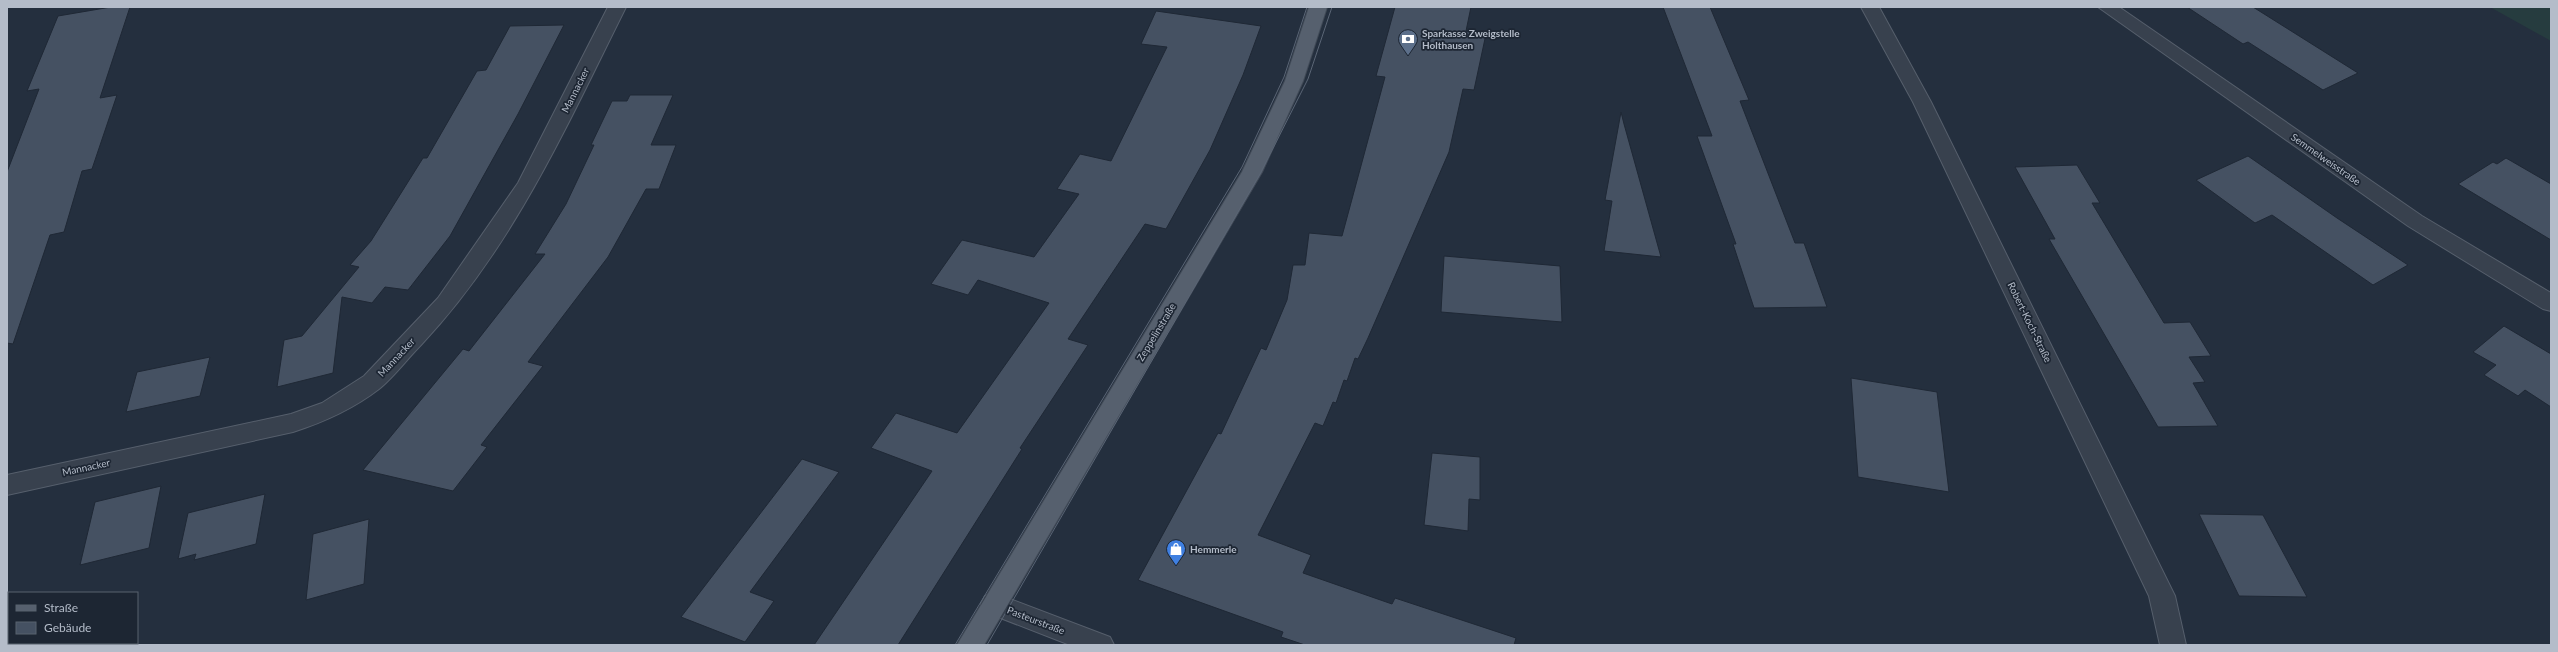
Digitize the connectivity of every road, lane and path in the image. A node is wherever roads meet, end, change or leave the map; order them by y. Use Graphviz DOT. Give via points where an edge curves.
graph roads {
  1 [pos="617,7"];
  2 [pos="1318,7"];
  3 [pos="1870,7"];
  4 [pos="2107,7"];
  5 [pos="2551,303"];
  6 [pos="7,484"];
  7 [pos="994,604"];
  8 [pos="970,645"];
  9 [pos="1101,645"];
  10 [pos="2173,645"];
  1 -- 6 [label="street, Mannacker" via="527,185 487,247 446,304 372,382 330,409 293,422"];
  2 -- 7 [label="main road, Zeppelinstraße" via="1294,81 1252,172"];
  3 -- 10 [label="street, Robert-Koch-Straße" via="1922,102 2162,596"];
  4 -- 5 [label="street, Semmelweisstraße" via="2415,221"];
  7 -- 8 [label="main road, Zeppelinstraße"];
  7 -- 9 [label="street, Pasteurstraße"];
}
